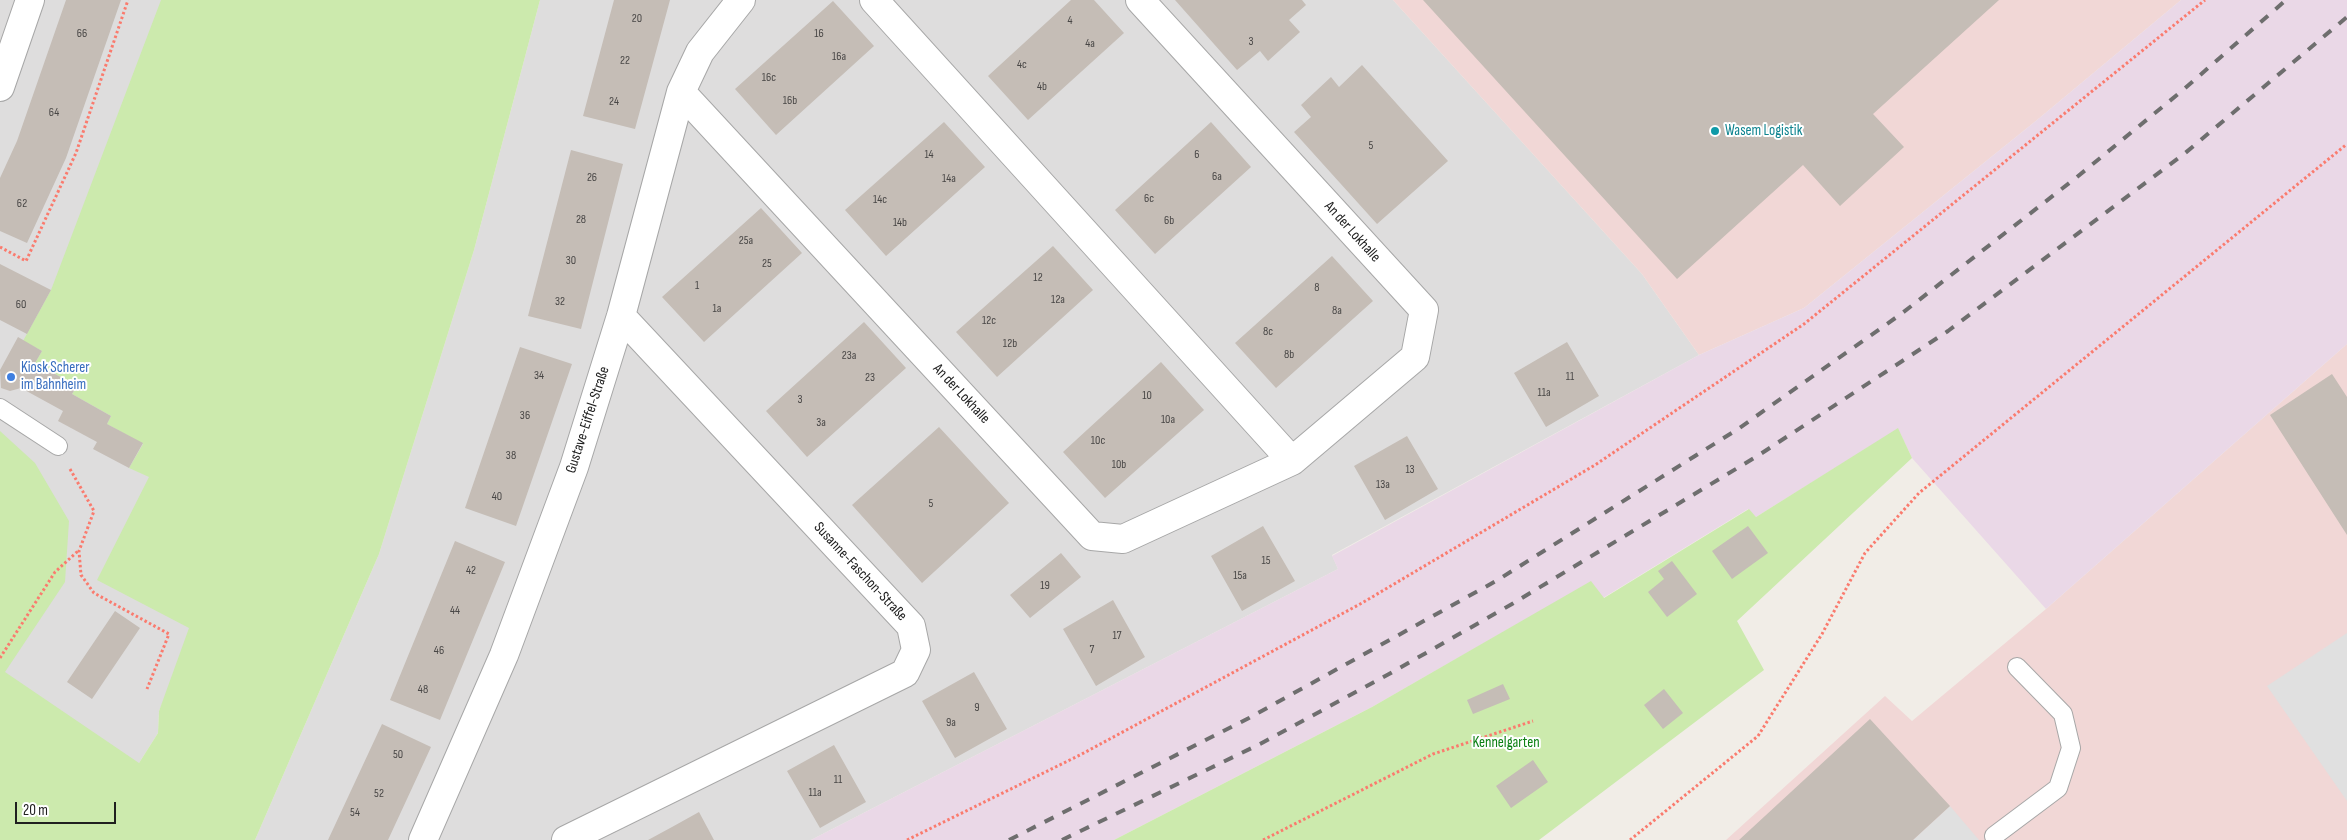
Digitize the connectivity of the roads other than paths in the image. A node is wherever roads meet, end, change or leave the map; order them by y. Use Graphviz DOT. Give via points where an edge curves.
graph roads {
  1 [pos="30,0"];
  2 [pos="741,0"];
  3 [pos="874,0"];
  4 [pos="1140,0"];
  5 [pos="0,87"];
  6 [pos="681,92"];
  7 [pos="621,316"];
  8 [pos="0,408"];
  9 [pos="58,446"];
  10 [pos="1292,461"];
  11 [pos="2017,667"];
  12 [pos="1994,836"];
  13 [pos="423,840"];
  14 [pos="566,840"];
  1 -- 5 [label="street"];
  2 -- 6 [label="street, Gustave-Eiffel-Straße" via="700,52"];
  3 -- 10 [label="street"];
  4 -- 10 [label="street, An der Lokhalle" via="1424,310 1415,357"];
  6 -- 7 [label="street, Gustave-Eiffel-Straße"];
  6 -- 10 [label="street, An der Lokhalle" via="1092,536 1123,539"];
  7 -- 13 [label="street, Gustave-Eiffel-Straße" via="574,467 504,655"];
  7 -- 14 [label="street, Susanne-Faschon-Straße" via="911,626 916,650 904,673"];
  8 -- 9 [label="lane"];
  11 -- 12 [label="lane" via="2063,714 2071,748 2058,788"];
}
